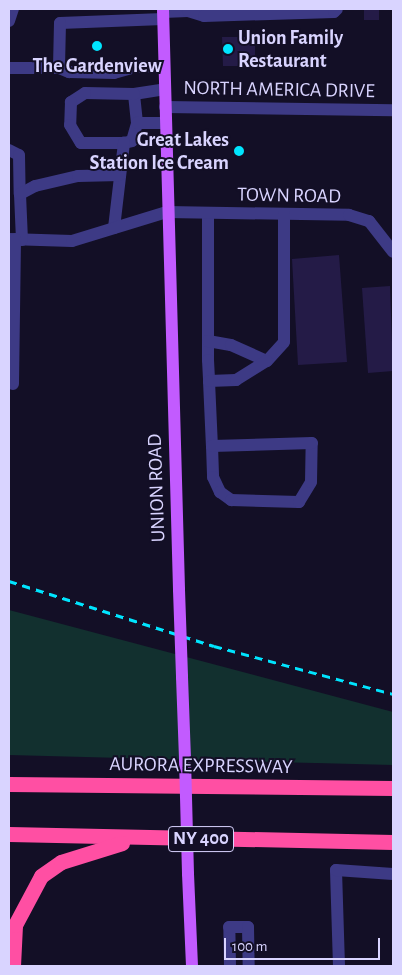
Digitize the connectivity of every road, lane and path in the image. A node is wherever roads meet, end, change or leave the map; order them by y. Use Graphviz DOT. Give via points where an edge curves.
graph roads {
  1 [pos="13,9"];
  2 [pos="337,9"];
  3 [pos="259,12"];
  4 [pos="163,13"];
  5 [pos="9,21"];
  6 [pos="164,66"];
  7 [pos="9,68"];
  8 [pos="59,68"];
  9 [pos="164,89"];
  10 [pos="134,94"];
  11 [pos="165,107"];
  12 [pos="393,110"];
  13 [pos="165,122"];
  14 [pos="137,123"];
  15 [pos="124,143"];
  16 [pos="9,150"];
  17 [pos="120,175"];
  18 [pos="20,194"];
  19 [pos="167,212"];
  20 [pos="208,213"];
  21 [pos="284,214"];
  22 [pos="114,228"];
  23 [pos="15,240"];
  24 [pos="393,252"];
  25 [pos="208,341"];
  26 [pos="267,361"];
  27 [pos="209,382"];
  28 [pos="12,384"];
  29 [pos="212,446"];
  30 [pos="9,784"];
  31 [pos="393,788"];
  32 [pos="9,834"];
  33 [pos="142,838"];
  34 [pos="393,842"];
  35 [pos="393,874"];
  36 [pos="13,966"];
  37 [pos="192,966"];
  38 [pos="230,966"];
  39 [pos="249,966"];
  40 [pos="339,966"];
  1 -- 5 [label="street"];
  2 -- 3 [label="street" via="334,12"];
  3 -- 4 [label="street" via="204,16 188,11"];
  4 -- 6 [label="main road, UNION ROAD"];
  4 -- 8 [label="street" via="60,23"];
  6 -- 8 [label="street" via="135,67 114,73 68,72"];
  6 -- 9 [label="main road, UNION ROAD"];
  7 -- 8 [label="street"];
  9 -- 10 [label="street"];
  9 -- 11 [label="main road, UNION ROAD"];
  10 -- 14 [label="street"];
  10 -- 15 [label="street" via="85,93 71,102 70,125 81,143"];
  11 -- 12 [label="street, NORTH AMERICA DRIVE"];
  11 -- 13 [label="main road, UNION ROAD"];
  13 -- 14 [label="street"];
  13 -- 19 [label="main road, UNION ROAD"];
  14 -- 15 [label="street" via="132,141"];
  15 -- 17 [label="street"];
  16 -- 18 [label="street" via="19,154"];
  17 -- 18 [label="street" via="78,176 35,186"];
  17 -- 22 [label="street"];
  18 -- 23 [label="street"];
  19 -- 20 [label="street, TOWN ROAD"];
  19 -- 22 [label="street, TOWN ROAD"];
  19 -- 37 [label="main road, UNION ROAD, bridge"];
  20 -- 21 [label="street, TOWN ROAD"];
  20 -- 25 [label="street"];
  21 -- 24 [label="street, TOWN ROAD" via="349,215 369,221"];
  21 -- 26 [label="street" via="284,342"];
  22 -- 23 [label="street, TOWN ROAD" via="72,241"];
  23 -- 28 [label="street"];
  25 -- 26 [label="street" via="231,345"];
  25 -- 27 [label="street"];
  26 -- 27 [label="street" via="236,380"];
  27 -- 29 [label="street"];
  29 -- 29 [label="street" via="213,477 220,492 231,500 299,502 311,482 312,443"];
  30 -- 31 [label="highway, AURORA EXPRESSWAY"];
  32 -- 33 [label="highway, NY 400"];
  33 -- 34 [label="highway, NY 400"];
  33 -- 36 [label="highway" via="89,850 61,862 41,876 28,895 15,925"];
  35 -- 40 [label="street" via="336,870"];
  38 -- 39 [label="street" via="229,928 248,927"];
}
